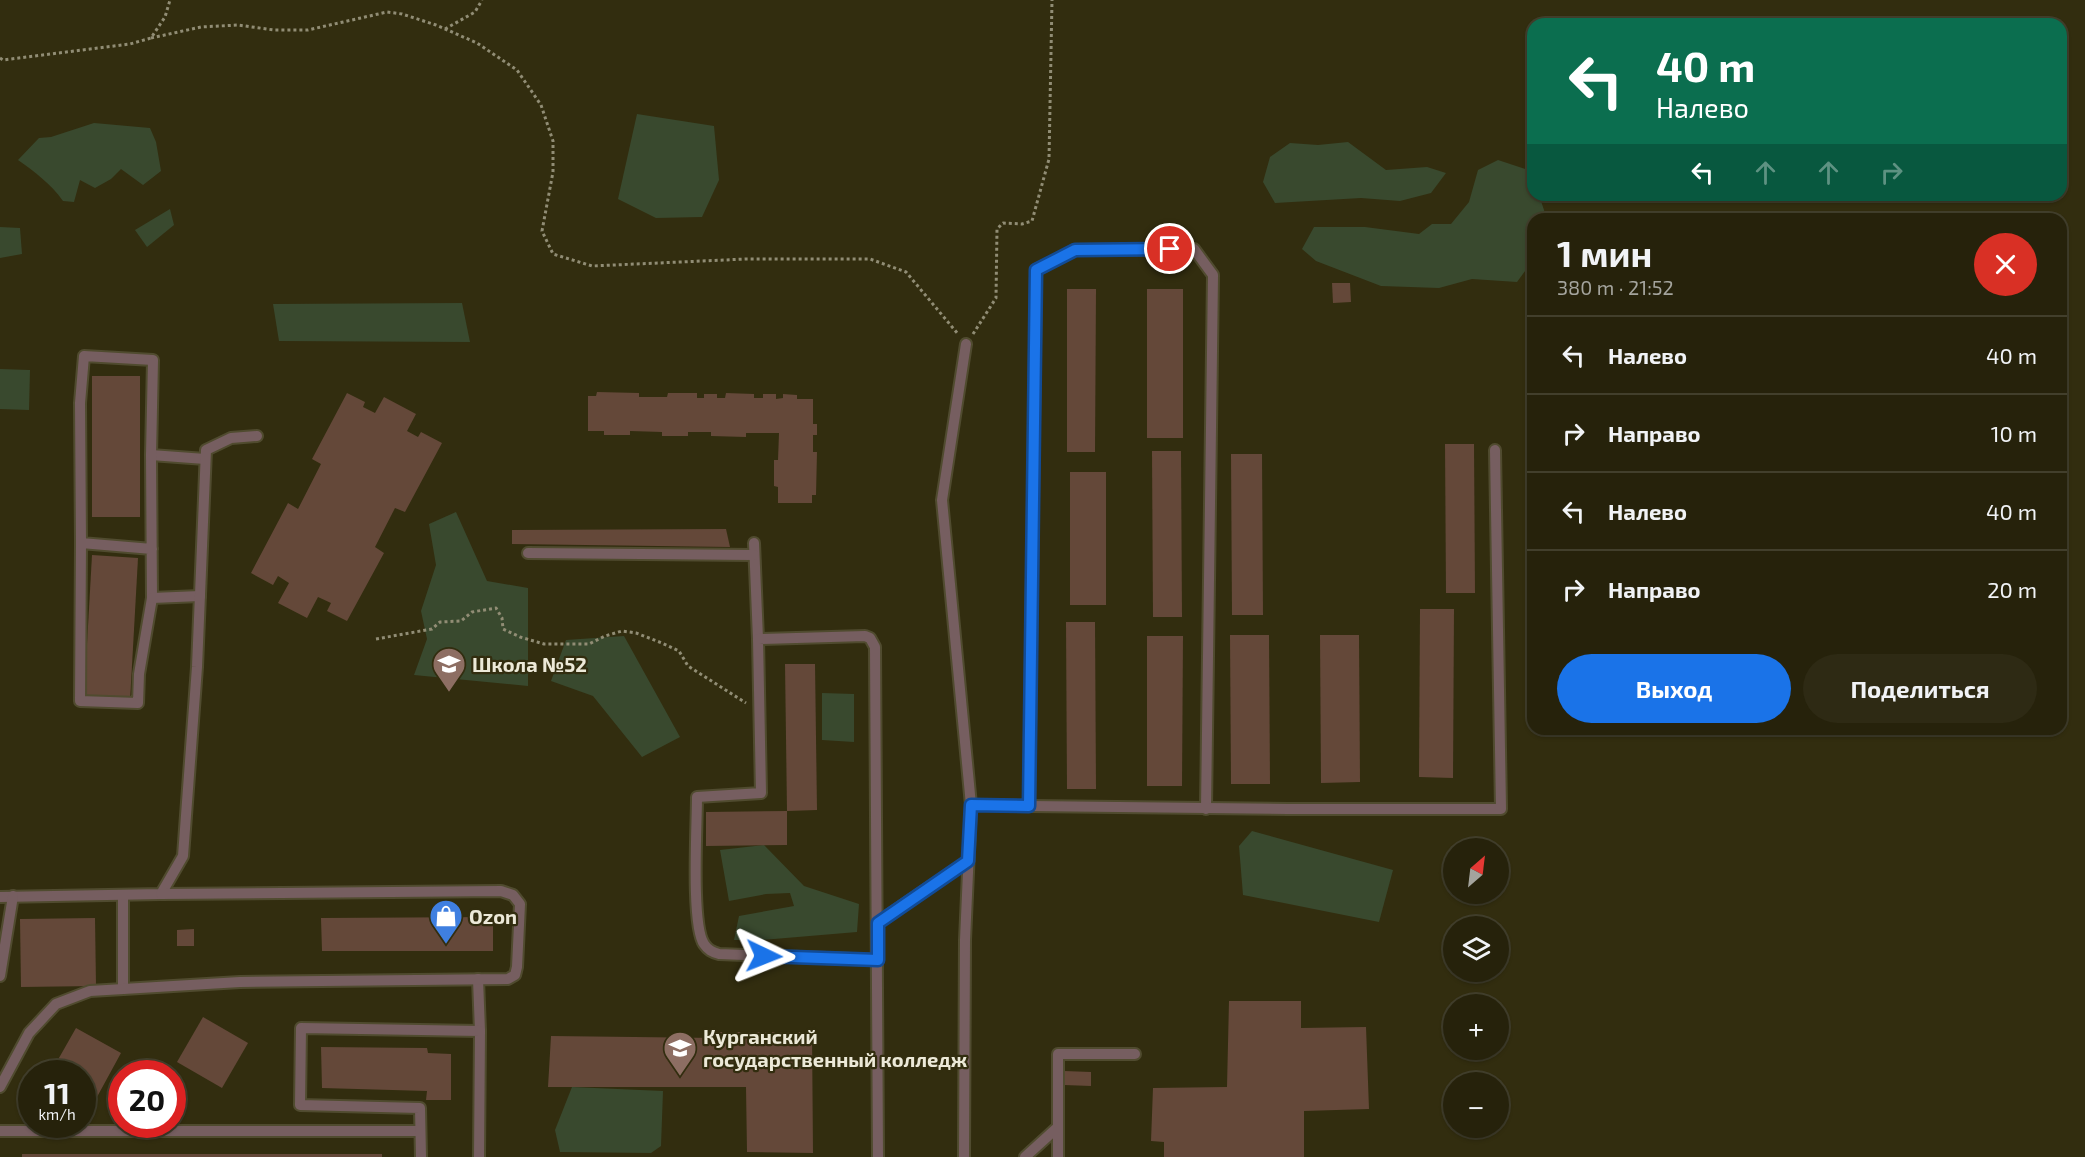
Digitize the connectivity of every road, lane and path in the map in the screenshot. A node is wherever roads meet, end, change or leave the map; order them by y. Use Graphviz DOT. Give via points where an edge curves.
graph roads {
  1 [pos="170,0"];
  2 [pos="482,0"];
  3 [pos="1052,0"];
  4 [pos="445,29"];
  5 [pos="151,38"];
  6 [pos="0,58"];
  7 [pos="966,344"];
  8 [pos="257,436"];
  9 [pos="1495,450"];
  10 [pos="151,455"];
  11 [pos="205,459"];
  12 [pos="81,543"];
  13 [pos="754,543"];
  14 [pos="152,549"];
  15 [pos="528,553"];
  16 [pos="754,555"];
  17 [pos="200,596"];
  18 [pos="152,598"];
  19 [pos="376,639"];
  20 [pos="758,639"];
  21 [pos="753,707"];
  22 [pos="971,805"];
  23 [pos="1029,806"];
  24 [pos="1206,809"];
  25 [pos="968,861"];
  26 [pos="161,894"];
  27 [pos="13,896"];
  28 [pos="123,896"];
  29 [pos="0,897"];
  30 [pos="878,923"];
  31 [pos="878,960"];
  32 [pos="0,976"];
  33 [pos="478,979"];
  34 [pos="123,989"];
  35 [pos="480,1031"];
  36 [pos="1135,1054"];
  37 [pos="0,1087"];
  38 [pos="1058,1127"];
  39 [pos="0,1131"];
  40 [pos="420,1131"];
  41 [pos="420,1157"];
  42 [pos="479,1157"];
  43 [pos="878,1157"];
  44 [pos="964,1157"];
  45 [pos="1025,1157"];
  46 [pos="1058,1157"];
  1 -- 5 [label="path" via="165,17"];
  2 -- 4 [label="path" via="475,12"];
  3 -- 7 [label="path" via="1048,159 1040,194 1032,221 1003,223 997,229 996,298"];
  4 -- 5 [label="path" via="387,12 308,30 238,25 201,27"];
  4 -- 7 [label="path" via="477,43 517,70 541,105 553,141 553,172 542,231 552,254 592,266 746,259 870,259 906,272"];
  5 -- 6 [label="path" via="130,44"];
  7 -- 22 [label="lane" via="942,500"];
  8 -- 11 [label="lane" via="231,438 206,450"];
  9 -- 24 [label="lane" via="1501,809"];
  10 -- 11 [label="lane"];
  10 -- 12 [label="lane" via="153,360 84,356 80,403"];
  10 -- 14 [label="lane"];
  11 -- 17 [label="lane"];
  12 -- 14 [label="lane"];
  12 -- 18 [label="lane" via="80,701 138,703"];
  13 -- 16 [label="lane"];
  14 -- 18 [label="lane"];
  15 -- 16 [label="lane"];
  16 -- 20 [label="lane"];
  17 -- 18 [label="lane"];
  17 -- 26 [label="lane" via="183,856"];
  19 -- 21 [label="path" via="432,629 440,622 461,621 472,612 496,608 503,629 544,644 589,644 622,631 636,633 679,651 688,666"];
  20 -- 30 [label="lane" via="865,636 874,642"];
  20 -- 31 [label="lane" via="760,794 697,797 697,920 702,943 719,954"];
  22 -- 23 [label="lane"];
  22 -- 25 [label="lane"];
  23 -- 24 [label="lane"];
  23 -- 24 [label="lane" via="1036,270 1075,250 1194,249 1213,275"];
  25 -- 30 [label="lane"];
  25 -- 44 [label="lane"];
  26 -- 28 [label="lane"];
  26 -- 33 [label="lane" via="513,894 520,904 515,975 508,979"];
  27 -- 28 [label="lane"];
  27 -- 29 [label="lane"];
  27 -- 32 [label="lane"];
  28 -- 34 [label="lane"];
  30 -- 31 [label="lane"];
  31 -- 43 [label="lane"];
  33 -- 34 [label="lane" via="240,982"];
  33 -- 35 [label="lane"];
  34 -- 37 [label="lane" via="90,991 56,1004 29,1033"];
  35 -- 40 [label="lane" via="301,1028 300,1105 420,1108"];
  35 -- 42 [label="lane"];
  36 -- 38 [label="lane" via="1058,1054"];
  38 -- 45 [label="lane"];
  38 -- 46 [label="lane"];
  39 -- 40 [label="lane"];
  40 -- 41 [label="lane"];
}
